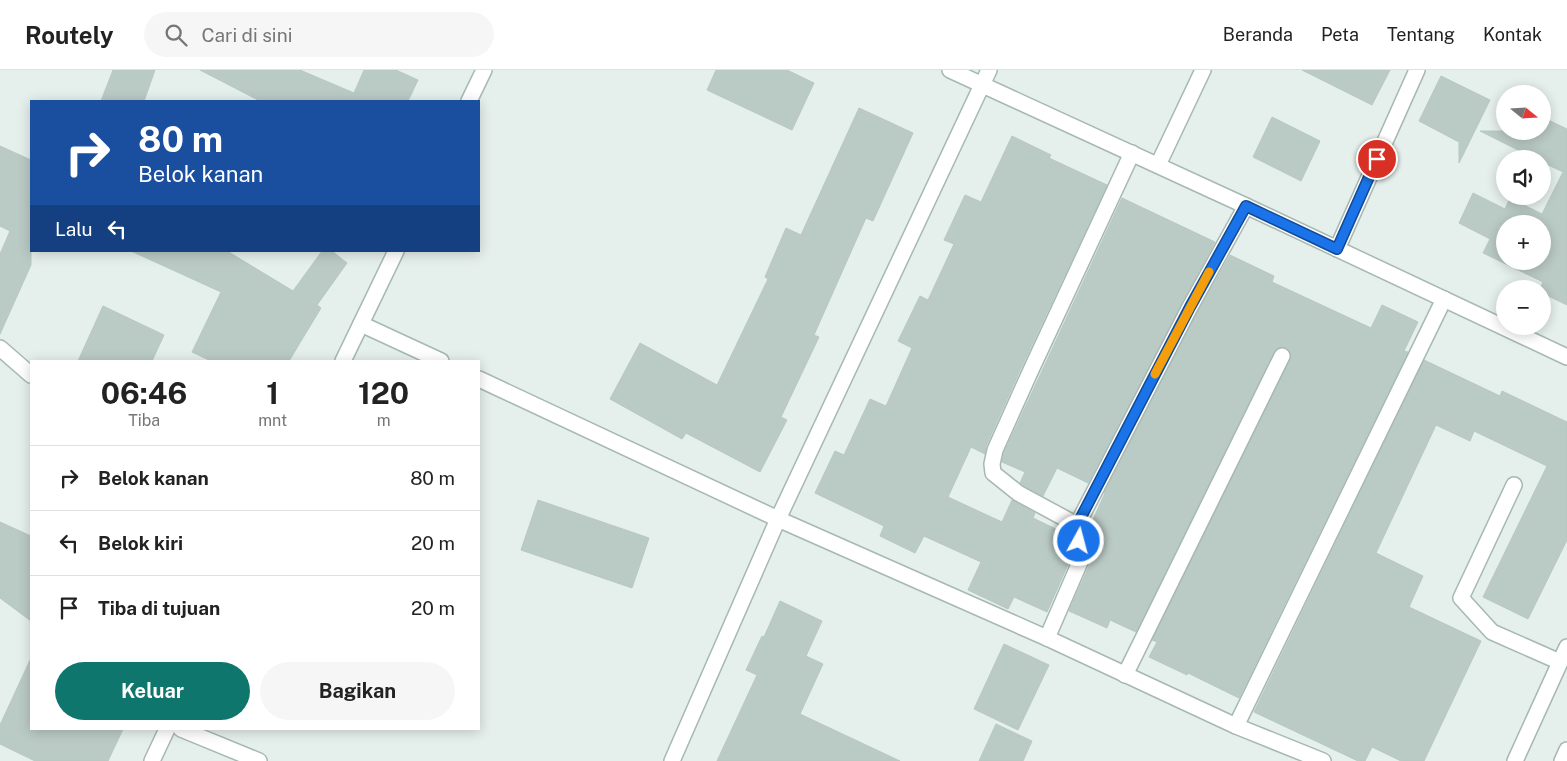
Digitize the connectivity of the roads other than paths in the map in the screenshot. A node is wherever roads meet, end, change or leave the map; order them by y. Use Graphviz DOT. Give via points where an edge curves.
graph roads {
  1 [pos="484,70"];
  2 [pos="950,70"];
  3 [pos="989,70"];
  4 [pos="1203,70"];
  5 [pos="1417,70"];
  6 [pos="982,84"];
  7 [pos="469,100"];
  8 [pos="1132,153"];
  9 [pos="1158,165"];
  10 [pos="1246,206"];
  11 [pos="1337,249"];
  12 [pos="396,252"];
  13 [pos="1444,299"];
  14 [pos="361,324"];
  15 [pos="0,348"];
  16 [pos="1282,356"];
  17 [pos="1567,356"];
  18 [pos="343,360"];
  19 [pos="439,360"];
  20 [pos="30,374"];
  21 [pos="480,379"];
  22 [pos="1514,485"];
  23 [pos="778,519"];
  24 [pos="1077,525"];
  25 [pos="1047,638"];
  26 [pos="1567,647"];
  27 [pos="1560,662"];
  28 [pos="1125,675"];
  29 [pos="1236,726"];
  30 [pos="167,730"];
  31 [pos="183,730"];
  32 [pos="1567,750"];
  33 [pos="152,761"];
  34 [pos="259,761"];
  35 [pos="672,761"];
  36 [pos="1323,761"];
  37 [pos="1515,761"];
  38 [pos="1562,761"];
  1 -- 7 [label="street"];
  2 -- 6 [label="street"];
  3 -- 6 [label="street"];
  4 -- 9 [label="street"];
  5 -- 11 [label="street"];
  6 -- 8 [label="street"];
  6 -- 23 [label="street"];
  8 -- 9 [label="street"];
  8 -- 24 [label="street" via="1031,370 995,450 992,464 993,472 1018,494"];
  9 -- 10 [label="street"];
  10 -- 11 [label="street"];
  10 -- 24 [label="street"];
  11 -- 13 [label="street"];
  12 -- 14 [label="street"];
  13 -- 17 [label="street"];
  13 -- 29 [label="street"];
  14 -- 18 [label="street"];
  14 -- 19 [label="street"];
  15 -- 20 [label="street"];
  16 -- 28 [label="street"];
  21 -- 23 [label="street"];
  22 -- 27 [label="street" via="1461,598 1492,632"];
  23 -- 25 [label="street"];
  23 -- 35 [label="street"];
  24 -- 25 [label="street" via="1080,562"];
  25 -- 28 [label="street"];
  26 -- 27 [label="street"];
  27 -- 37 [label="street"];
  28 -- 29 [label="street"];
  29 -- 36 [label="street"];
  30 -- 33 [label="street"];
  31 -- 34 [label="street"];
  32 -- 38 [label="street"];
}
